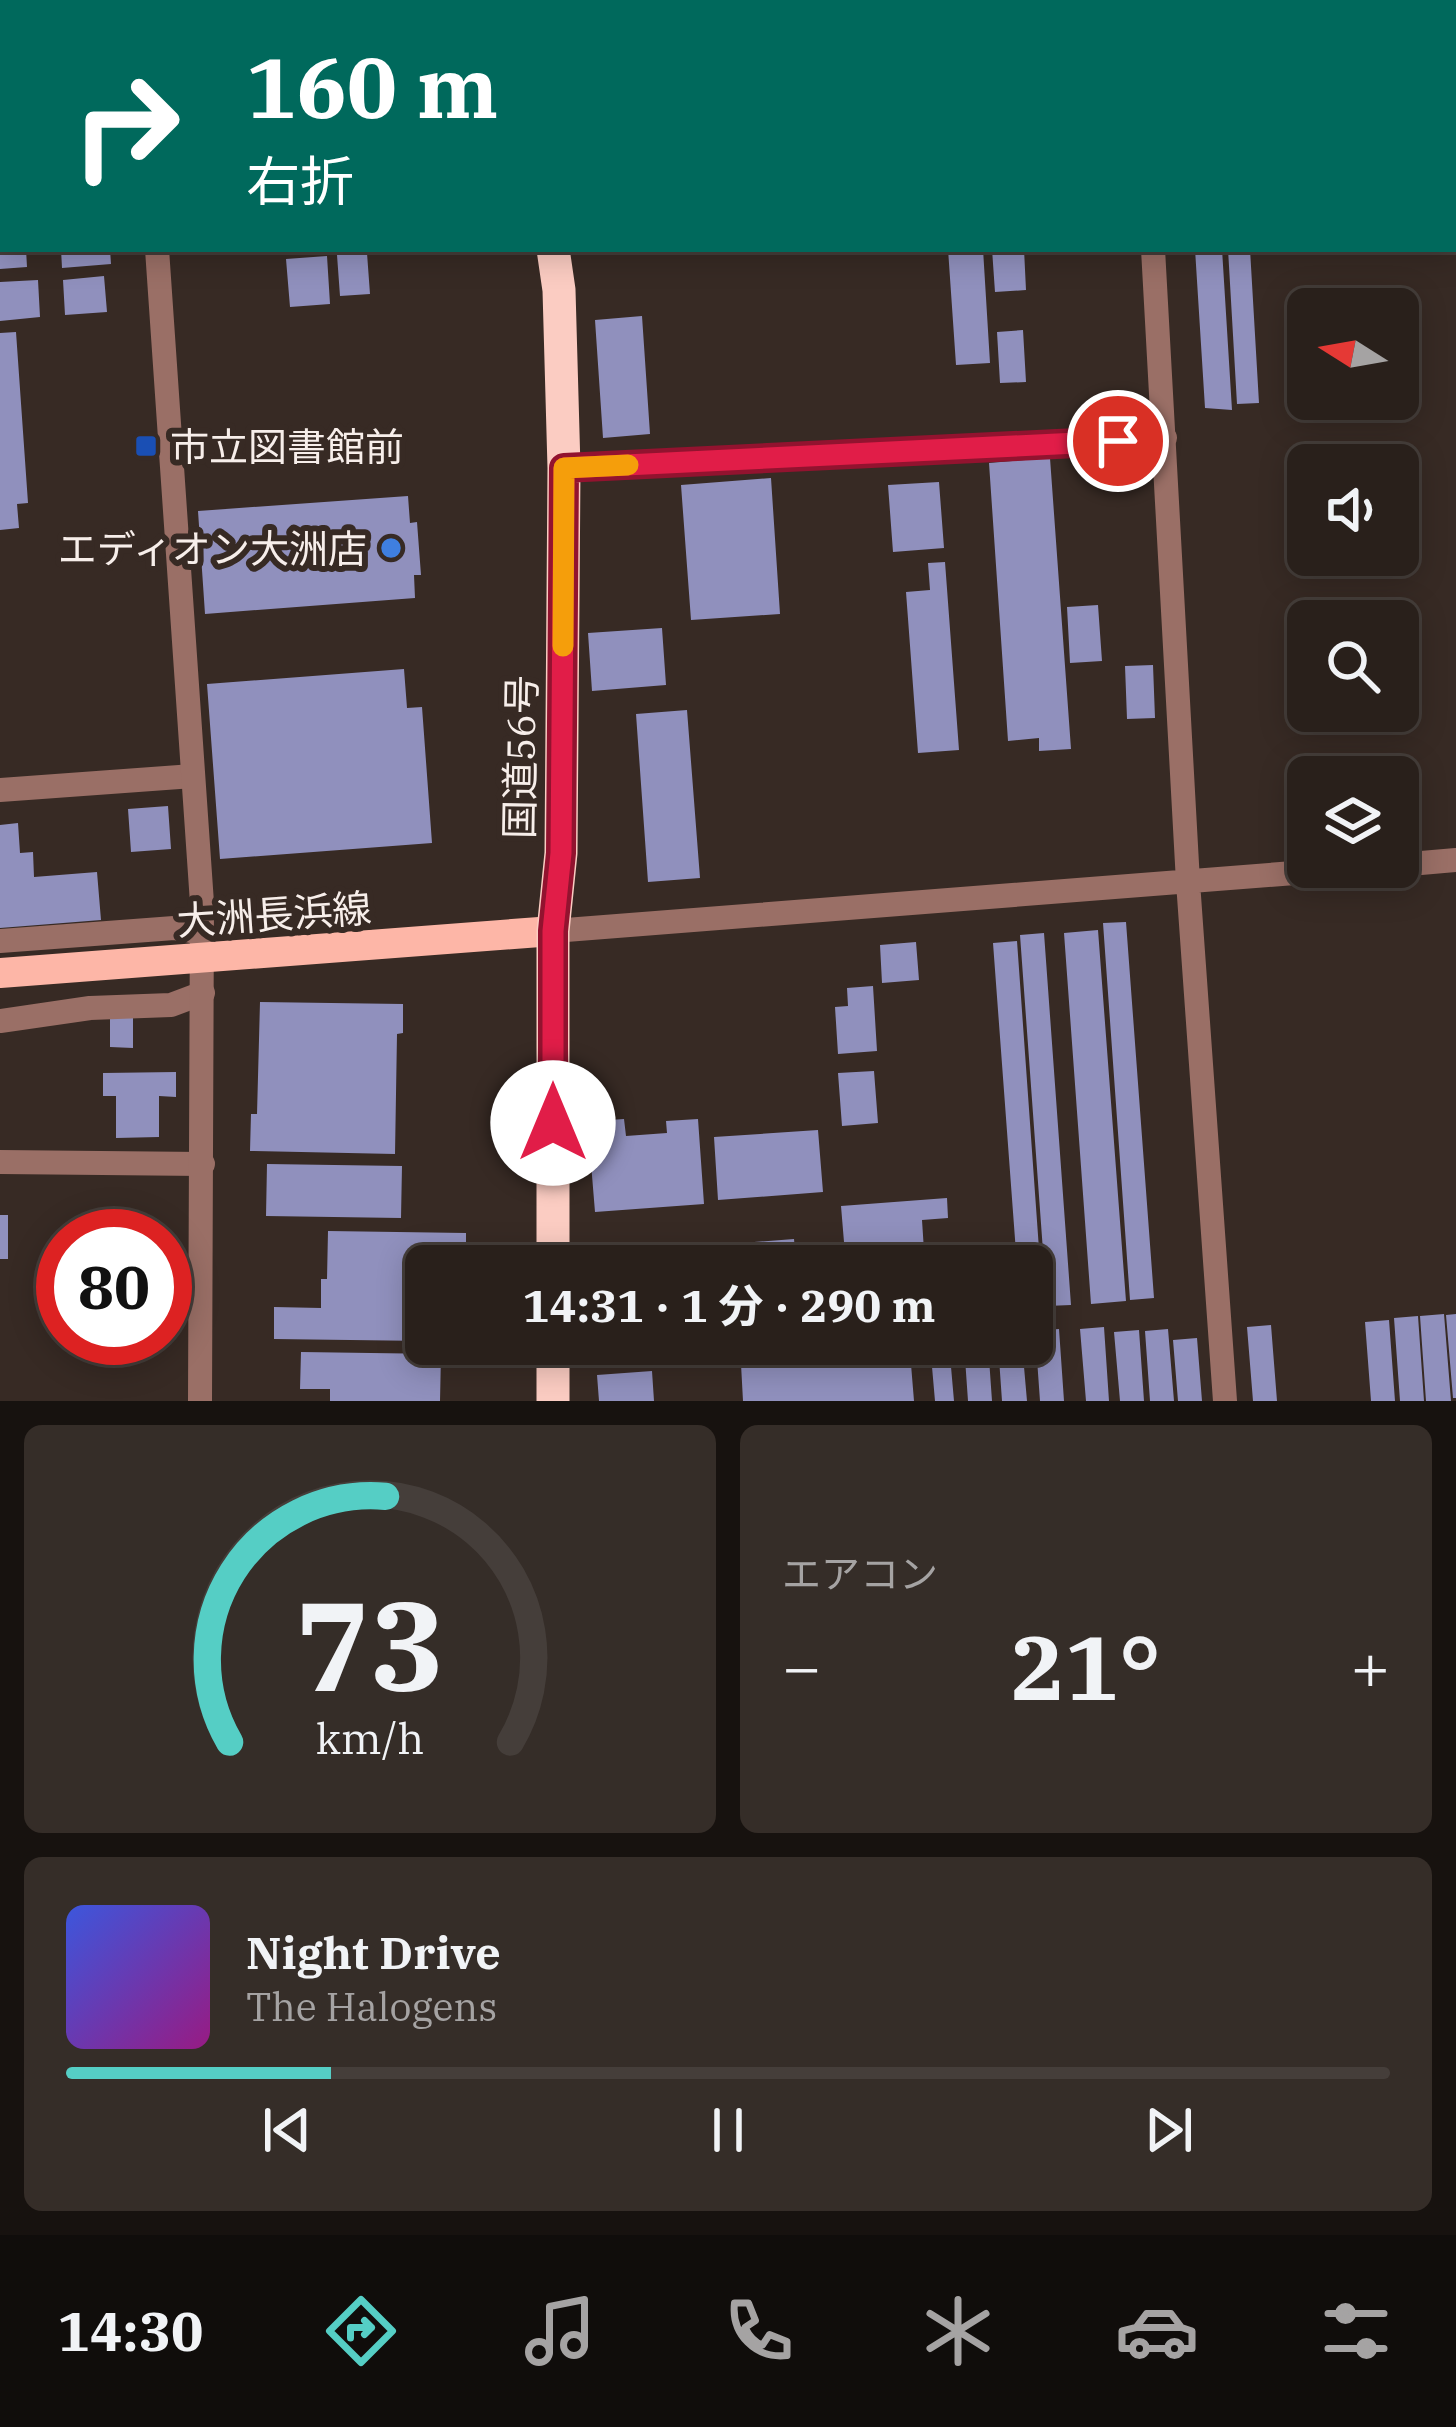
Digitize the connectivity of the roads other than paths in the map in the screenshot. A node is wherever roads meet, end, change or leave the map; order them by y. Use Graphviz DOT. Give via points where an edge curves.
graph roads {
  1 [pos="158,252"];
  2 [pos="553,252"];
  3 [pos="1153,252"];
  4 [pos="1165,438"];
  5 [pos="564,468"];
  6 [pos="193,776"];
  7 [pos="0,790"];
  8 [pos="1456,860"];
  9 [pos="1419,863"];
  10 [pos="1287,874"];
  11 [pos="1188,882"];
  12 [pos="553,931"];
  13 [pos="0,941"];
  14 [pos="202,946"];
  15 [pos="0,973"];
  16 [pos="203,993"];
  17 [pos="0,1021"];
  18 [pos="0,1162"];
  19 [pos="202,1164"];
  20 [pos="553,1245"];
  21 [pos="553,1365"];
  22 [pos="200,1401"];
  23 [pos="553,1401"];
  24 [pos="1225,1401"];
  1 -- 6 [label="street"];
  2 -- 5 [label="highway, 国道56号"];
  3 -- 4 [label="street"];
  4 -- 5 [label="street"];
  4 -- 11 [label="street"];
  5 -- 12 [label="highway, 国道56号" via="561,853"];
  6 -- 7 [label="street"];
  6 -- 14 [label="street"];
  8 -- 9 [label="street"];
  10 -- 11 [label="street"];
  11 -- 12 [label="street"];
  11 -- 24 [label="street"];
  12 -- 14 [label="main road, 大洲長浜線"];
  12 -- 20 [label="highway, 国道56号"];
  13 -- 14 [label="street" via="174,928"];
  14 -- 15 [label="main road, 大洲長浜線"];
  14 -- 16 [label="street"];
  16 -- 17 [label="street" via="171,1005"];
  16 -- 19 [label="street"];
  18 -- 19 [label="street"];
  19 -- 22 [label="street"];
  21 -- 23 [label="highway"];
}
